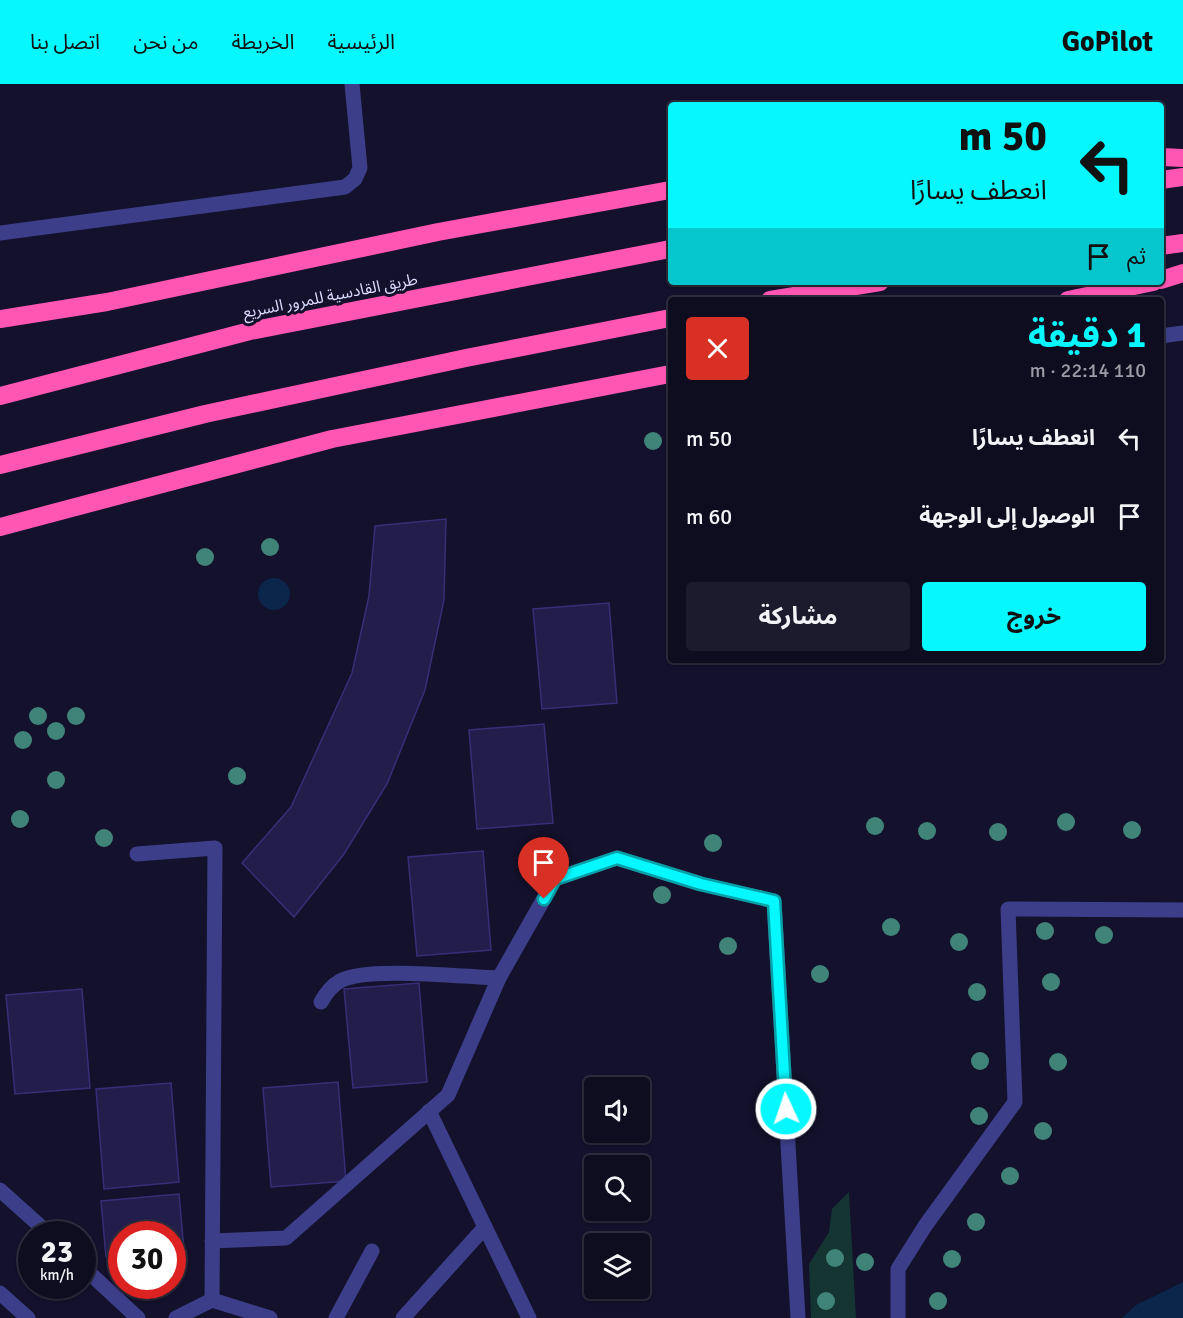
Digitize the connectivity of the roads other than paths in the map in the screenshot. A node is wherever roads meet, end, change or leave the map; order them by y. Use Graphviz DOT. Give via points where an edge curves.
graph roads {
  1 [pos="352,84"];
  2 [pos="1164,157"];
  3 [pos="1183,158"];
  4 [pos="1183,177"];
  5 [pos="1164,180"];
  6 [pos="668,190"];
  7 [pos="0,233"];
  8 [pos="1183,243"];
  9 [pos="1164,246"];
  10 [pos="668,249"];
  11 [pos="1183,273"];
  12 [pos="1164,279"];
  13 [pos="862,285"];
  14 [pos="1139,285"];
  15 [pos="788,297"];
  16 [pos="1082,297"];
  17 [pos="668,318"];
  18 [pos="0,319"];
  19 [pos="1183,333"];
  20 [pos="1164,336"];
  21 [pos="668,374"];
  22 [pos="0,396"];
  23 [pos="0,465"];
  24 [pos="0,527"];
  25 [pos="137,854"];
  26 [pos="1183,910"];
  27 [pos="499,978"];
  28 [pos="321,1002"];
  29 [pos="429,1111"];
  30 [pos="0,1190"];
  31 [pos="35,1221"];
  32 [pos="485,1227"];
  33 [pos="212,1241"];
  34 [pos="372,1251"];
  35 [pos="96,1279"];
  36 [pos="0,1293"];
  37 [pos="212,1300"];
  38 [pos="28,1318"];
  39 [pos="138,1318"];
  40 [pos="176,1318"];
  41 [pos="270,1318"];
  42 [pos="336,1318"];
  43 [pos="403,1318"];
  44 [pos="529,1318"];
  45 [pos="798,1318"];
  46 [pos="898,1318"];
  1 -- 7 [label="street" via="360,168 345,187"];
  2 -- 3 [label="highway"];
  4 -- 5 [label="highway"];
  6 -- 18 [label="highway" via="438,232 106,302"];
  8 -- 9 [label="highway"];
  10 -- 22 [label="highway, طريق القادسية للمرور السريع" via="250,331"];
  11 -- 12 [label="highway"];
  13 -- 15 [label="highway"];
  14 -- 16 [label="highway"];
  17 -- 23 [label="highway" via="205,414"];
  19 -- 20 [label="street"];
  21 -- 24 [label="highway" via="332,439"];
  25 -- 33 [label="street" via="215,848"];
  26 -- 46 [label="street" via="1008,909 1015,1102 898,1269"];
  27 -- 28 [label="street" via="368,973 341,980 330,987"];
  27 -- 29 [label="street" via="448,1095"];
  27 -- 45 [label="street" via="555,879 617,858 774,901"];
  29 -- 32 [label="street"];
  29 -- 33 [label="street" via="286,1238"];
  30 -- 31 [label="street"];
  32 -- 43 [label="street"];
  32 -- 44 [label="street"];
  33 -- 37 [label="street"];
  34 -- 42 [label="street"];
  35 -- 39 [label="street"];
  36 -- 38 [label="street"];
  37 -- 40 [label="street"];
  37 -- 41 [label="street"];
}
